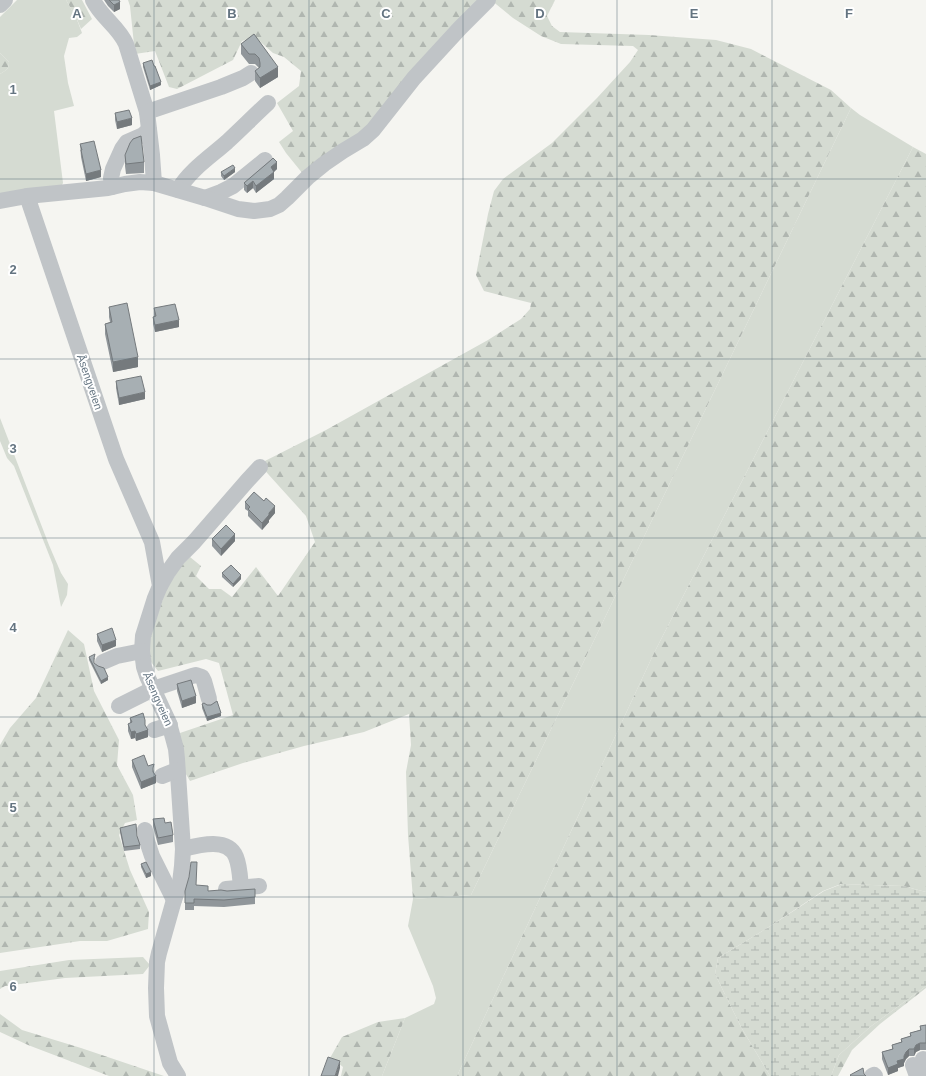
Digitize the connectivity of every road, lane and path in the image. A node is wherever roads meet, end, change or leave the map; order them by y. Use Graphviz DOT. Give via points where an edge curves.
graph roads {
  1 [pos="5,0"];
  2 [pos="93,0"];
  3 [pos="488,0"];
  4 [pos="0,5"];
  5 [pos="250,73"];
  6 [pos="268,103"];
  7 [pos="147,112"];
  8 [pos="149,130"];
  9 [pos="265,160"];
  10 [pos="154,183"];
  11 [pos="112,187"];
  12 [pos="178,190"];
  13 [pos="27,196"];
  14 [pos="205,198"];
  15 [pos="0,201"];
  16 [pos="260,467"];
  17 [pos="160,586"];
  18 [pos="142,651"];
  19 [pos="103,662"];
  20 [pos="153,689"];
  21 [pos="209,699"];
  22 [pos="119,706"];
  23 [pos="170,725"];
  24 [pos="154,730"];
  25 [pos="177,770"];
  26 [pos="162,776"];
  27 [pos="145,830"];
  28 [pos="183,850"];
  29 [pos="259,886"];
  30 [pos="174,900"];
  31 [pos="178,1076"];
  1 -- 4 [label="street"];
  2 -- 7 [label="street" via="104,18 124,39"];
  3 -- 14 [label="street" via="414,78 373,130 324,164 279,205 270,209 247,211"];
  5 -- 7 [label="street" via="221,87"];
  6 -- 12 [label="street" via="195,169"];
  7 -- 8 [label="street"];
  8 -- 10 [label="street"];
  8 -- 11 [label="street" via="127,142 122,149 113,169"];
  9 -- 14 [label="street" via="233,186"];
  10 -- 11 [label="street" via="140,182"];
  10 -- 12 [label="street"];
  11 -- 13 [label="street"];
  12 -- 14 [label="street"];
  13 -- 15 [label="street"];
  13 -- 17 [label="street, Åsengveien" via="116,459 152,542"];
  16 -- 17 [label="street" via="178,558"];
  17 -- 18 [label="street, Åsengveien" via="147,620"];
  18 -- 19 [label="street"];
  18 -- 20 [label="street, Åsengveien" via="144,667"];
  20 -- 21 [label="street" via="199,676 204,681"];
  20 -- 22 [label="street"];
  20 -- 23 [label="street, Åsengveien"];
  23 -- 24 [label="street"];
  23 -- 25 [label="street, Åsengveien" via="176,749"];
  25 -- 26 [label="street"];
  25 -- 28 [label="street, Åsengveien"];
  27 -- 30 [label="street" via="152,856"];
  28 -- 29 [label="street" via="195,846 225,846 233,851 238,864 234,889"];
  28 -- 30 [label="street, Åsengveien" via="180,883"];
  30 -- 31 [label="street, Åsengveien" via="157,962 156,988 157,1016 170,1063"];
}
